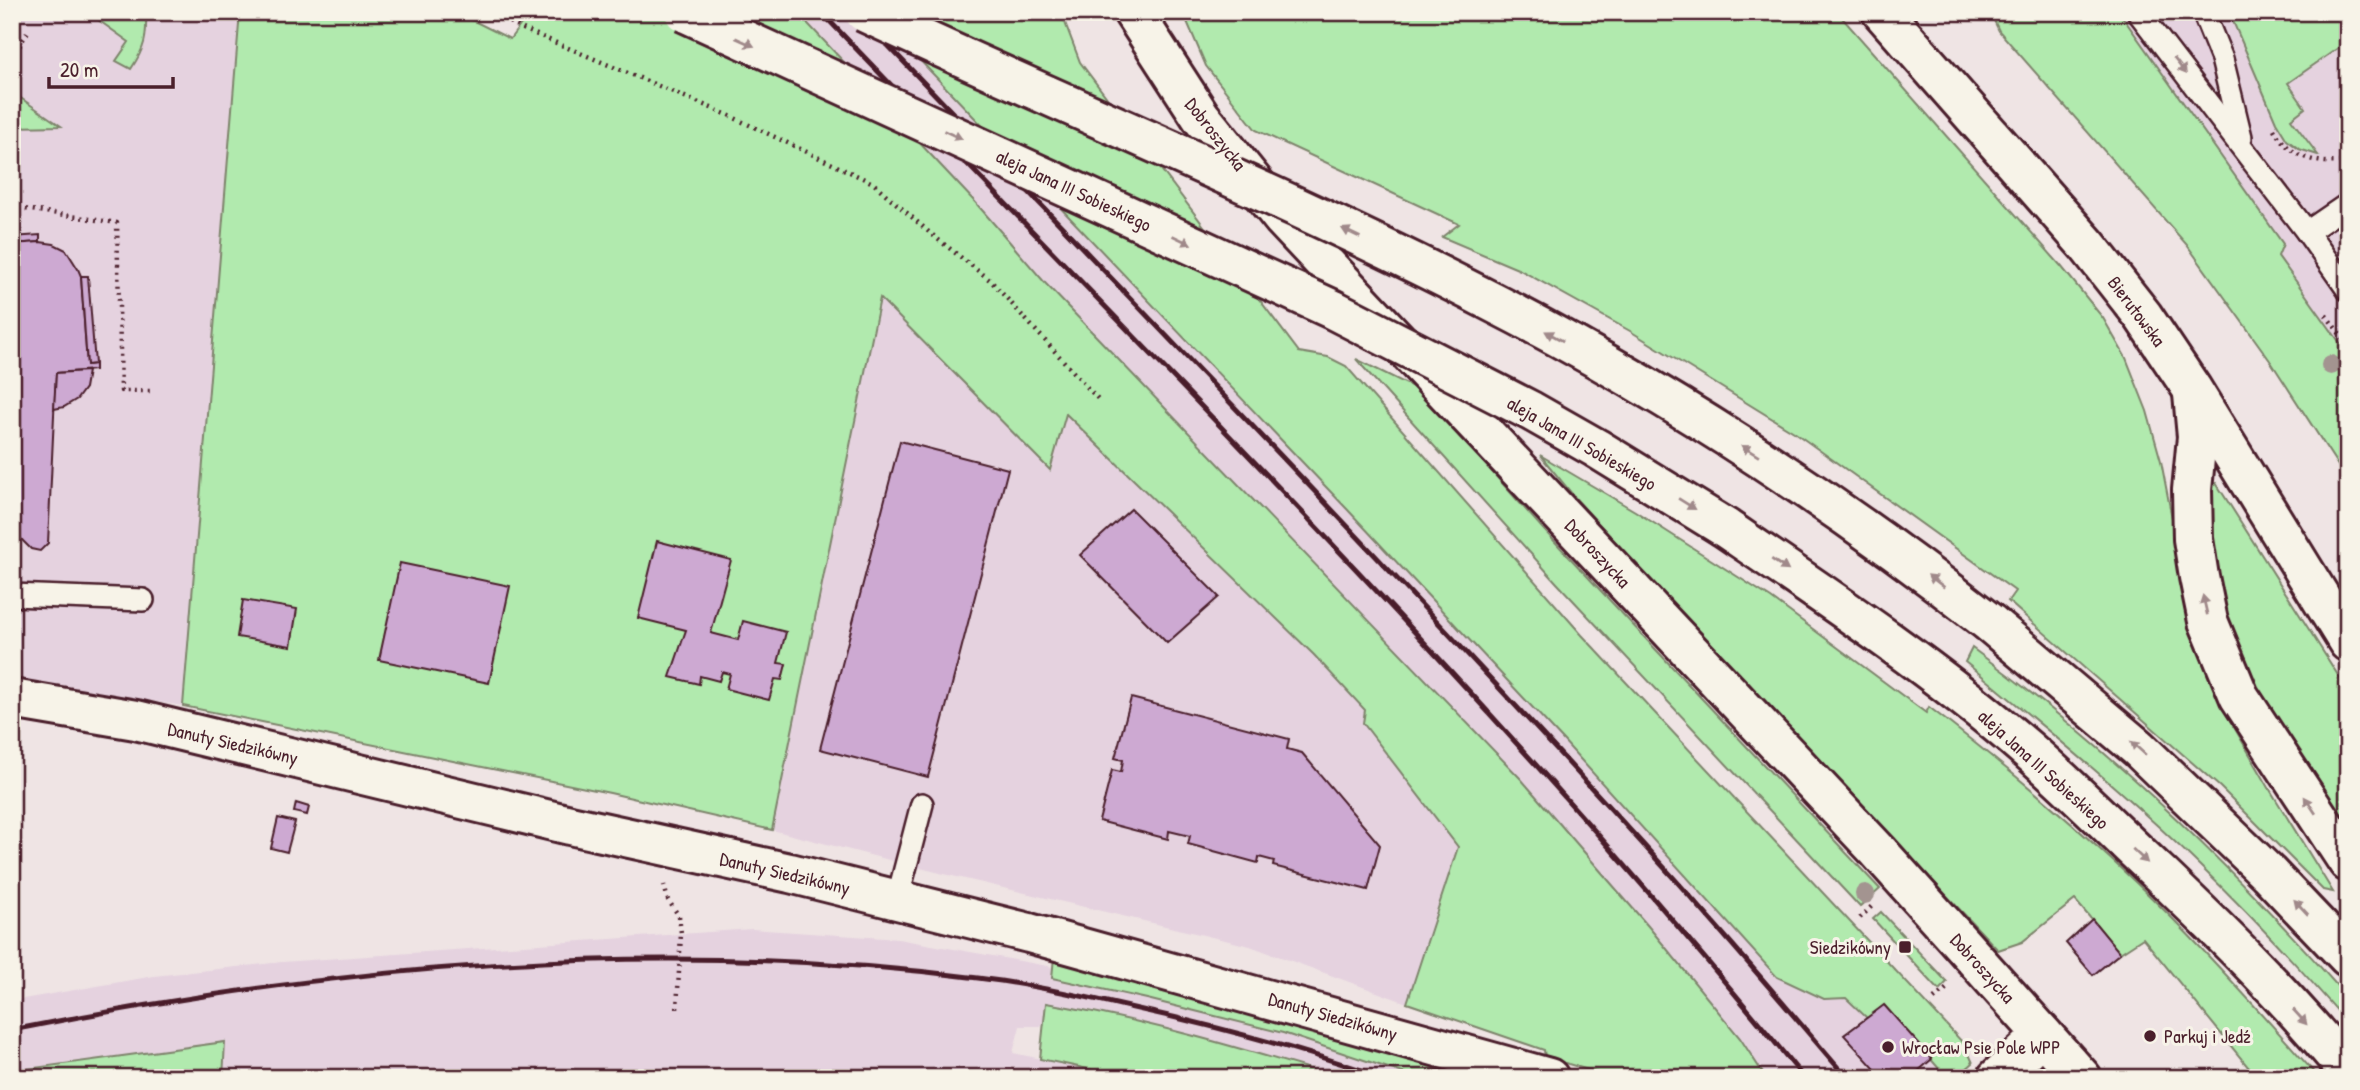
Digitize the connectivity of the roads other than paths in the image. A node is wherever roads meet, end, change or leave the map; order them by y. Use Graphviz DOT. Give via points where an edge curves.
graph roads {
  1 [pos="684,12"];
  2 [pos="864,12"];
  3 [pos="1133,12"];
  4 [pos="1882,12"];
  5 [pos="2138,12"];
  6 [pos="2203,12"];
  7 [pos="2243,146"];
  8 [pos="2348,204"];
  9 [pos="2307,232"];
  10 [pos="2348,290"];
  11 [pos="2192,389"];
  12 [pos="12,595"];
  13 [pos="143,600"];
  14 [pos="2348,642"];
  15 [pos="12,699"];
  16 [pos="922,804"];
  17 [pos="2348,862"];
  18 [pos="897,900"];
  19 [pos="2348,957"];
  20 [pos="2043,1035"];
  21 [pos="2348,1072"];
  22 [pos="1549,1078"];
  23 [pos="1997,1078"];
  24 [pos="2082,1078"];
  1 -- 21 [label="main road, aleja Jana III Sobieskiego, one-way, bridge" via="1332,309 1531,411 1724,527 1848,611 2028,749 2207,919"];
  19 -- 2 [label="main road, one-way, bridge" via="2147,757 1990,623 1750,450 1492,302 1296,207"];
  3 -- 20 [label="main road, Dobroszycka" via="1201,117 1283,219 1878,852"];
  4 -- 11 [label="main road, Bierutowska" via="2087,245"];
  5 -- 7 [label="lane, one-way"];
  6 -- 7 [label="lane" via="2222,59"];
  7 -- 9 [label="lane"];
  8 -- 9 [label="lane"];
  9 -- 10 [label="lane"];
  11 -- 14 [label="main road, Bierutowska"];
  17 -- 11 [label="main road, one-way" via="2239,696 2208,621 2193,540 2197,437"];
  12 -- 13 [label="lane"];
  15 -- 18 [label="main road, Danuty Siedzikówny" via="136,720"];
  16 -- 18 [label="lane"];
  18 -- 22 [label="main road, Danuty Siedzikówny"];
  20 -- 23 [label="main road"];
  20 -- 24 [label="main road, Dobroszycka"];
}
